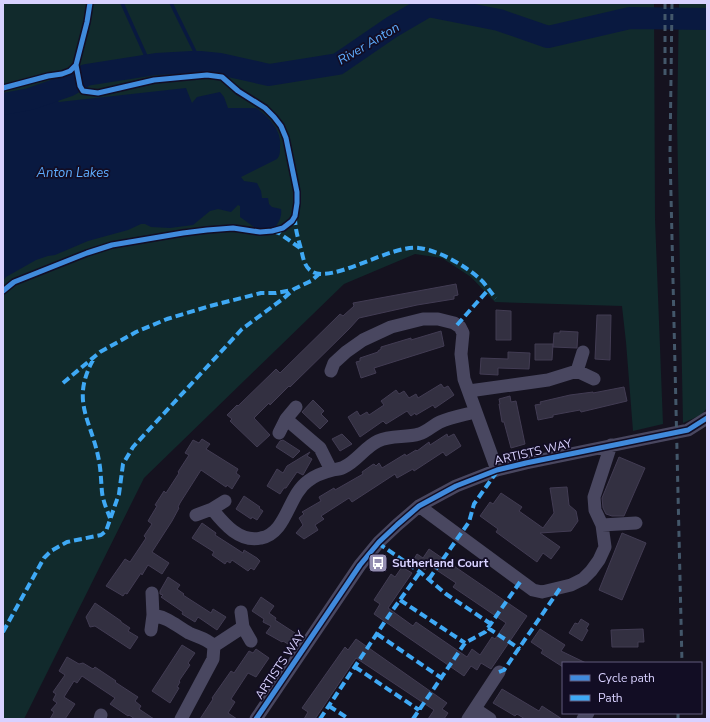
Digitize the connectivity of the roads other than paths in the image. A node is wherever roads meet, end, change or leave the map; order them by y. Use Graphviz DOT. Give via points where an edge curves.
graph roads {
  1 [pos="582,352"];
  2 [pos="331,371"];
  3 [pos="577,371"];
  4 [pos="594,379"];
  5 [pos="469,391"];
  6 [pos="296,407"];
  7 [pos="475,412"];
  8 [pos="707,418"];
  9 [pos="286,419"];
  10 [pos="279,433"];
  11 [pos="611,445"];
  12 [pos="331,470"];
  13 [pos="497,470"];
  14 [pos="225,501"];
  15 [pos="419,506"];
  16 [pos="212,509"];
  17 [pos="196,515"];
  18 [pos="636,523"];
  19 [pos="602,525"];
  20 [pos="152,593"];
  21 [pos="241,612"];
  22 [pos="153,615"];
  23 [pos="243,627"];
  24 [pos="151,630"];
  25 [pos="251,641"];
  26 [pos="214,646"];
  27 [pos="499,672"];
  28 [pos="471,714"];
  29 [pos="259,718"];
  30 [pos="181,719"];
  31 [pos="490,719"];
  1 -- 3 [label="street"];
  2 -- 5 [label="street" via="334,363 346,352 376,333 409,322 438,319 454,323 463,333 462,367"];
  3 -- 4 [label="street"];
  3 -- 5 [label="street" via="548,380"];
  5 -- 7 [label="street"];
  6 -- 9 [label="street"];
  7 -- 12 [label="street" via="441,422 413,436 388,437 376,442 352,463"];
  7 -- 13 [label="street"];
  8 -- 11 [label="street, ARTISTS WAY" via="688,430"];
  9 -- 10 [label="street"];
  9 -- 12 [label="street" via="320,448"];
  11 -- 13 [label="street, ARTISTS WAY"];
  11 -- 19 [label="street" via="594,497 594,510"];
  12 -- 16 [label="street" via="307,481 292,498 284,518 274,532 263,538 252,539 235,533"];
  13 -- 15 [label="street, ARTISTS WAY" via="456,486"];
  14 -- 16 [label="street"];
  15 -- 19 [label="street" via="512,576 533,590 542,592 571,585 591,571 605,547"];
  15 -- 29 [label="street, ARTISTS WAY" via="379,542 360,565"];
  16 -- 17 [label="street"];
  18 -- 19 [label="street"];
  20 -- 22 [label="street"];
  21 -- 23 [label="street"];
  22 -- 24 [label="street"];
  22 -- 26 [label="street" via="166,618"];
  23 -- 25 [label="street"];
  23 -- 26 [label="street"];
  26 -- 30 [label="street" via="212,663"];
  27 -- 28 [label="street"];
  28 -- 31 [label="street"];
}
